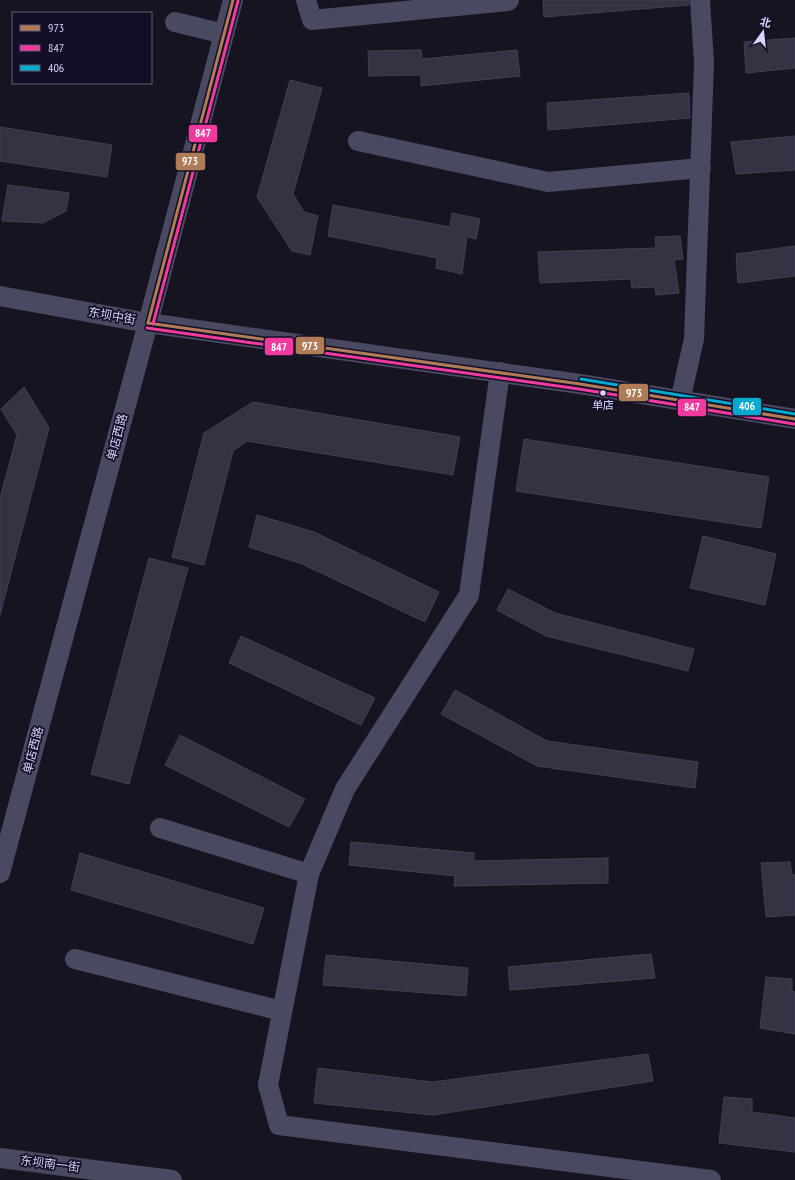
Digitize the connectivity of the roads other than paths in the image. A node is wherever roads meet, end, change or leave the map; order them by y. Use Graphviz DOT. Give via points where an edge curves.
graph roads {
  1 [pos="233,0"];
  2 [pos="306,0"];
  3 [pos="509,0"];
  4 [pos="700,0"];
  5 [pos="175,22"];
  6 [pos="224,34"];
  7 [pos="358,141"];
  8 [pos="700,168"];
  9 [pos="0,296"];
  10 [pos="148,323"];
  11 [pos="500,372"];
  12 [pos="680,401"];
  13 [pos="795,419"];
  14 [pos="160,828"];
  15 [pos="0,873"];
  16 [pos="309,874"];
  17 [pos="75,959"];
  18 [pos="282,1011"];
  19 [pos="0,1158"];
  20 [pos="172,1180"];
  21 [pos="711,1180"];
  1 -- 6 [label="street, 单店西路"];
  2 -- 3 [label="street" via="312,20"];
  4 -- 8 [label="street" via="704,63"];
  5 -- 6 [label="street"];
  6 -- 10 [label="street, 单店西路"];
  7 -- 8 [label="street" via="548,182"];
  8 -- 12 [label="street" via="694,339"];
  9 -- 10 [label="street, 东坝中街"];
  10 -- 11 [label="street, 东坝中街"];
  10 -- 15 [label="street, 单店西路"];
  11 -- 12 [label="street, 东坝中街"];
  11 -- 16 [label="street" via="469,595 345,789"];
  12 -- 13 [label="street, 东坝中街"];
  14 -- 16 [label="street"];
  16 -- 18 [label="street"];
  17 -- 18 [label="street"];
  18 -- 21 [label="street" via="268,1085 279,1125"];
  19 -- 20 [label="street, 东坝南一街"];
}
